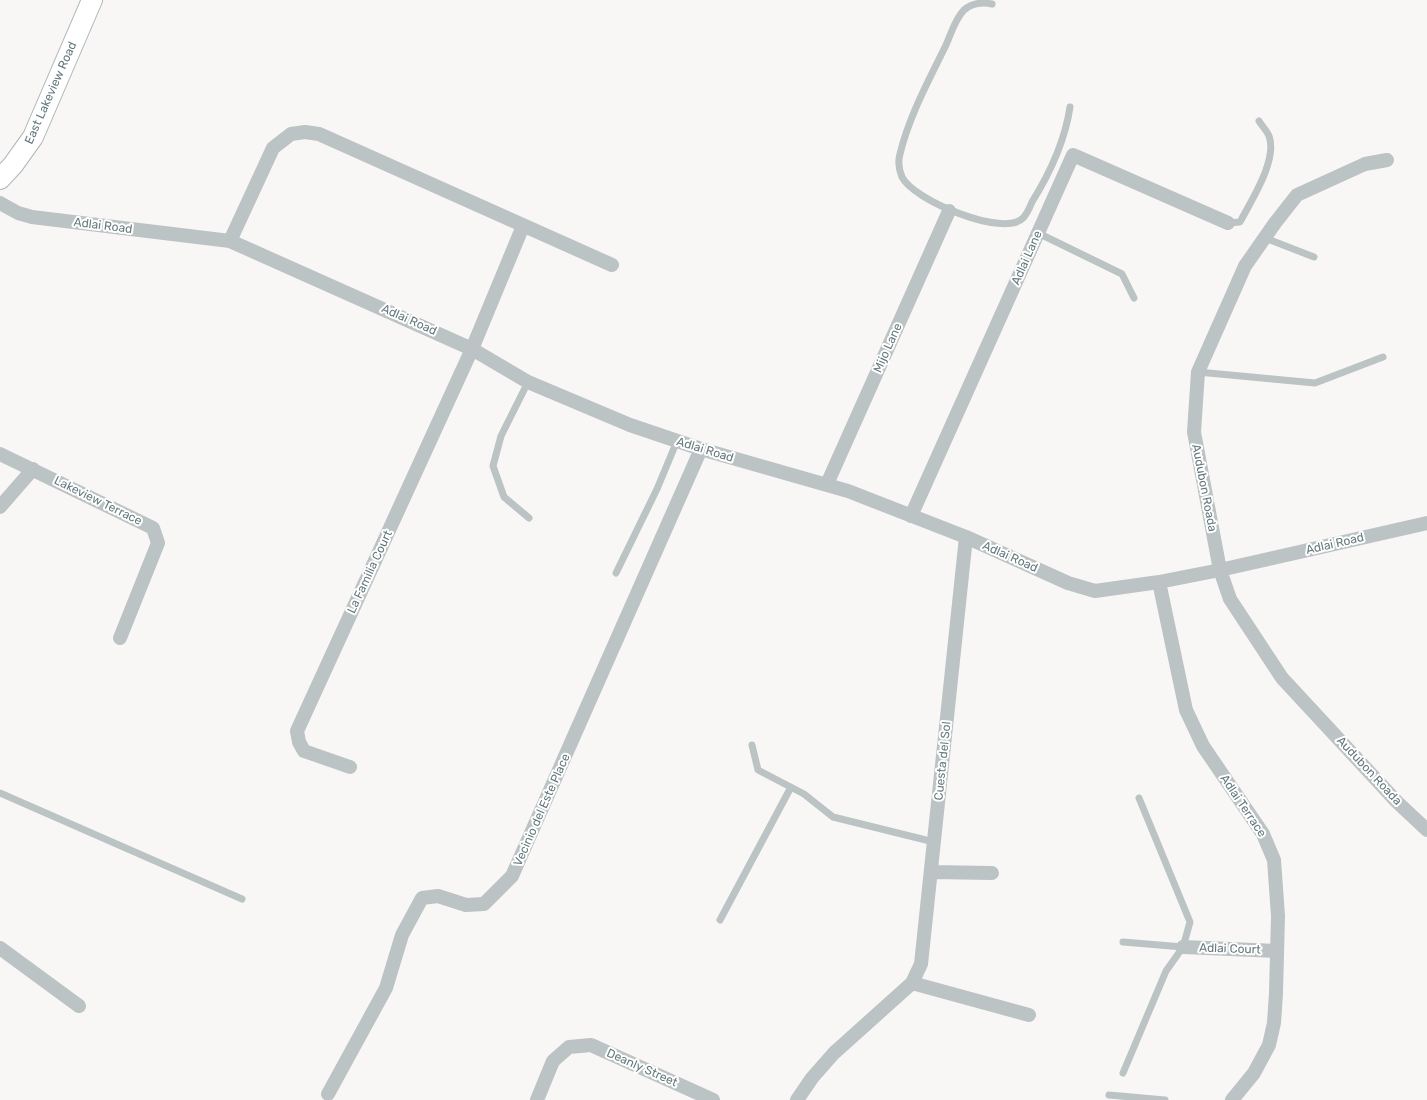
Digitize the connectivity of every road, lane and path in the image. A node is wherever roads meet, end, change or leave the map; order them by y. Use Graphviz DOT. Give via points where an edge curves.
graph roads {
  1 [pos="92,0"];
  2 [pos="992,4"];
  3 [pos="1070,107"];
  4 [pos="1259,120"];
  5 [pos="1387,160"];
  6 [pos="0,179"];
  7 [pos="0,203"];
  8 [pos="949,211"];
  9 [pos="1228,223"];
  10 [pos="523,226"];
  11 [pos="1038,233"];
  12 [pos="1265,238"];
  13 [pos="230,241"];
  14 [pos="1314,257"];
  15 [pos="612,265"];
  16 [pos="1134,298"];
  17 [pos="472,349"];
  18 [pos="1383,357"];
  19 [pos="1198,372"];
  20 [pos="528,382"];
  21 [pos="677,441"];
  22 [pos="701,450"];
  23 [pos="0,454"];
  24 [pos="33,469"];
  25 [pos="827,484"];
  26 [pos="0,507"];
  27 [pos="911,516"];
  28 [pos="529,518"];
  29 [pos="1427,523"];
  30 [pos="966,537"];
  31 [pos="1220,570"];
  32 [pos="616,573"];
  33 [pos="1159,582"];
  34 [pos="120,638"];
  35 [pos="752,745"];
  36 [pos="350,767"];
  37 [pos="791,787"];
  38 [pos="0,793"];
  39 [pos="1139,798"];
  40 [pos="1427,830"];
  41 [pos="934,842"];
  42 [pos="932,872"];
  43 [pos="992,873"];
  44 [pos="242,899"];
  45 [pos="720,920"];
  46 [pos="1123,942"];
  47 [pos="1183,947"];
  48 [pos="0,948"];
  49 [pos="1277,951"];
  50 [pos="912,982"];
  51 [pos="79,1006"];
  52 [pos="1029,1015"];
  53 [pos="1123,1073"];
  54 [pos="328,1094"];
  55 [pos="1109,1095"];
  56 [pos="537,1100"];
  57 [pos="713,1100"];
  58 [pos="797,1100"];
  59 [pos="1165,1100"];
  60 [pos="1232,1100"];
  1 -- 6 [label="street, East Lakeview Road" via="33,137 13,166"];
  2 -- 8 [label="lane" via="975,4 963,11 924,90 900,154 900,170 906,183"];
  3 -- 8 [label="lane" via="1058,152 1023,218 1009,225"];
  4 -- 9 [label="lane" via="1269,137 1271,154 1262,180 1240,222"];
  5 -- 12 [label="street, Audubon Roada" via="1365,164 1297,195"];
  7 -- 13 [label="street, Adlai Road" via="32,217"];
  8 -- 25 [label="street, Mijo Lane"];
  9 -- 11 [label="street, Adlai Lane" via="1073,155"];
  10 -- 13 [label="street" via="319,134 305,132 291,134 273,148"];
  10 -- 15 [label="street"];
  10 -- 17 [label="street"];
  11 -- 16 [label="lane" via="1122,274"];
  11 -- 27 [label="street, Adlai Lane"];
  12 -- 14 [label="lane"];
  12 -- 19 [label="street, Audubon Roada" via="1245,266"];
  13 -- 17 [label="street, Adlai Road"];
  17 -- 20 [label="street, Adlai Road"];
  17 -- 36 [label="street, La Familia Court" via="297,731 298,742 304,751"];
  18 -- 19 [label="lane" via="1316,383"];
  19 -- 31 [label="street, Audubon Roada" via="1194,432"];
  20 -- 21 [label="street, Adlai Road"];
  20 -- 28 [label="lane" via="501,436 493,466 504,497"];
  21 -- 22 [label="street, Adlai Road"];
  21 -- 32 [label="lane"];
  22 -- 25 [label="street, Adlai Road"];
  22 -- 54 [label="street, Vecinio del Este Place" via="512,876 484,904 466,905 438,896 422,898 402,935 386,988"];
  23 -- 24 [label="street, Lakeview Terrace"];
  24 -- 26 [label="street"];
  24 -- 34 [label="street, Lakeview Terrace" via="154,528 158,543"];
  25 -- 27 [label="street, Adlai Road"];
  27 -- 30 [label="street, Adlai Road"];
  29 -- 31 [label="street, Adlai Road"];
  30 -- 33 [label="street, Adlai Road" via="1068,584 1095,591"];
  30 -- 41 [label="street, Cuesta del Sol"];
  31 -- 33 [label="street, Adlai Road"];
  31 -- 40 [label="street, Audubon Roada" via="1230,599 1282,678 1397,802"];
  33 -- 49 [label="street, Adlai Terrace" via="1186,710 1203,746 1263,834 1274,860 1277,889"];
  35 -- 37 [label="lane" via="758,770"];
  37 -- 41 [label="lane" via="833,817"];
  37 -- 45 [label="lane"];
  38 -- 44 [label="lane"];
  39 -- 47 [label="lane" via="1190,922"];
  41 -- 42 [label="street, Cuesta del Sol"];
  42 -- 43 [label="street"];
  42 -- 50 [label="street, Cuesta del Sol" via="922,964"];
  46 -- 47 [label="lane"];
  47 -- 49 [label="street, Adlai Court"];
  47 -- 53 [label="lane" via="1166,971"];
  48 -- 51 [label="street"];
  49 -- 60 [label="street, Adlai Terrace" via="1276,1000 1269,1045 1254,1073"];
  50 -- 52 [label="street"];
  50 -- 58 [label="street, Cuesta del Sol" via="834,1053"];
  55 -- 59 [label="lane"];
  56 -- 57 [label="street, Deanly Street" via="554,1061 569,1047 591,1045"];
}
